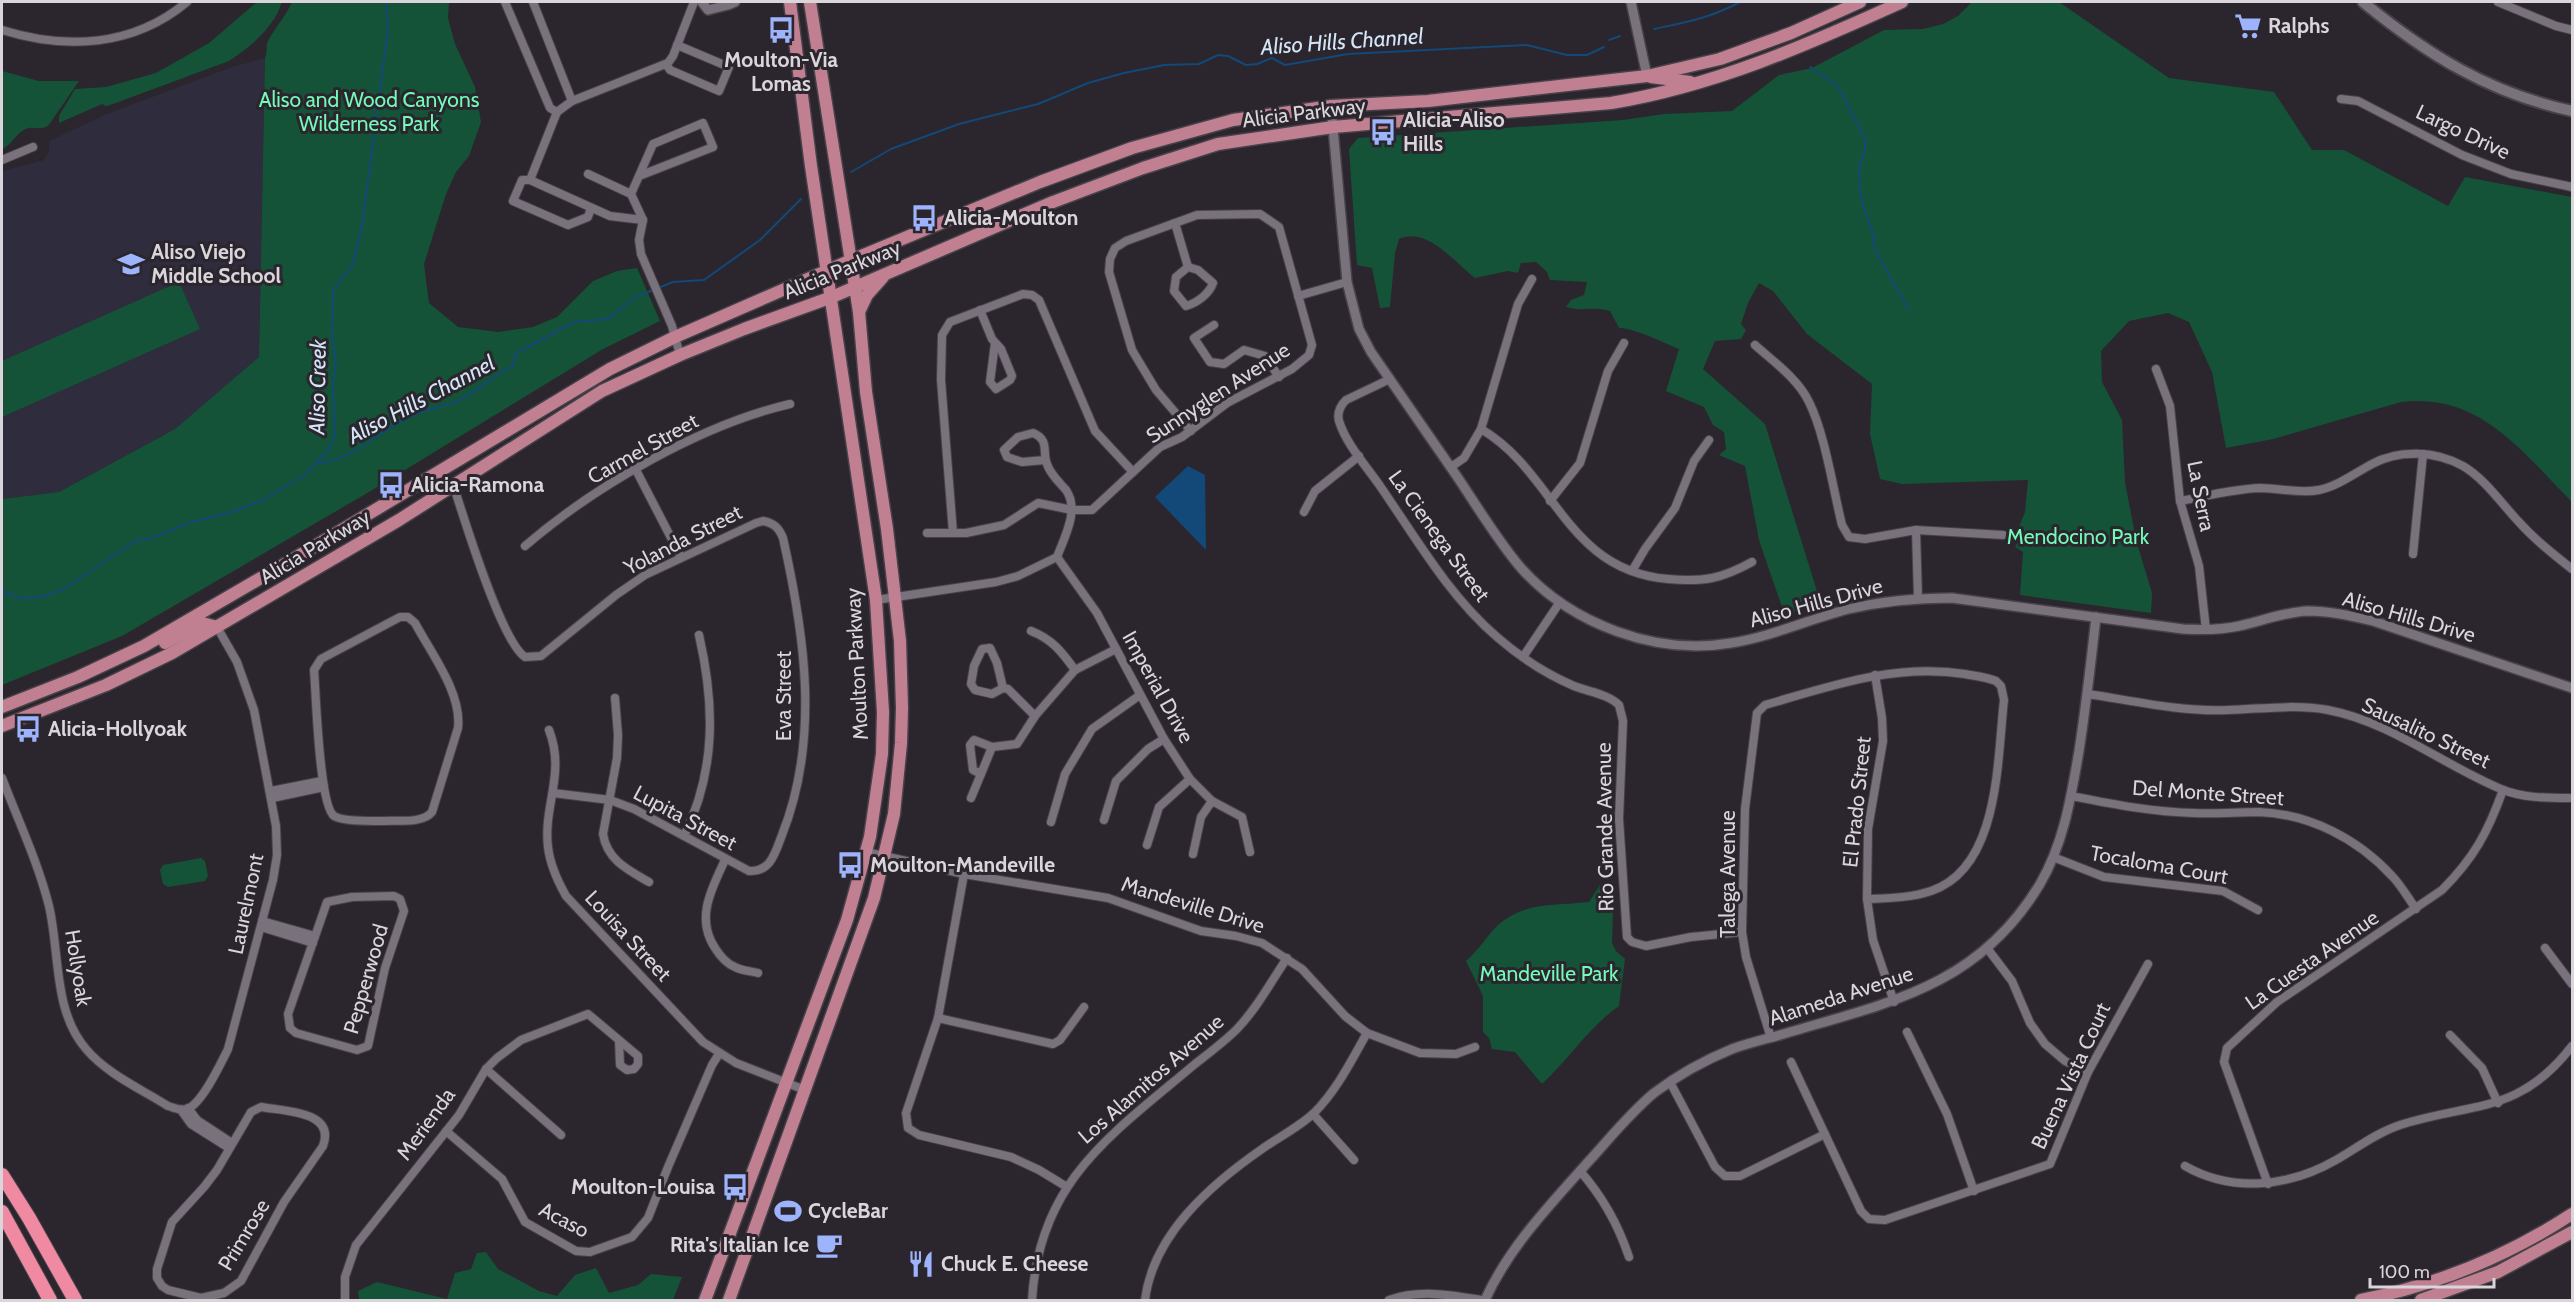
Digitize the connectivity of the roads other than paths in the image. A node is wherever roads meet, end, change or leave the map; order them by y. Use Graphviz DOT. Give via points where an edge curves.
graph roads {
  1 [pos="187,2"];
  2 [pos="506,2"];
  3 [pos="533,2"];
  4 [pos="698,2"];
  5 [pos="735,2"];
  6 [pos="790,2"];
  7 [pos="810,2"];
  8 [pos="1631,2"];
  9 [pos="1860,2"];
  10 [pos="1902,2"];
  11 [pos="2363,2"];
  12 [pos="2498,2"];
  13 [pos="2,30"];
  14 [pos="2572,30"];
  15 [pos="677,45"];
  16 [pos="666,64"];
  17 [pos="1647,76"];
  18 [pos="1702,83"];
  19 [pos="2341,99"];
  20 [pos="572,101"];
  21 [pos="1622,101"];
  22 [pos="1331,106"];
  23 [pos="2572,111"];
  24 [pos="558,112"];
  25 [pos="1333,127"];
  26 [pos="33,147"];
  27 [pos="2,160"];
  28 [pos="588,174"];
  29 [pos="639,176"];
  30 [pos="530,180"];
  31 [pos="2572,187"];
  32 [pos="631,194"];
  33 [pos="591,208"];
  34 [pos="644,220"];
  35 [pos="1175,223"];
  36 [pos="849,261"];
  37 [pos="1188,267"];
  38 [pos="827,272"];
  39 [pos="888,272"];
  40 [pos="1532,279"];
  41 [pos="1347,282"];
  42 [pos="854,287"];
  43 [pos="1298,296"];
  44 [pos="832,297"];
  45 [pos="980,310"];
  46 [pos="859,312"];
  47 [pos="1214,325"];
  48 [pos="675,337"];
  49 [pos="995,343"];
  50 [pos="1624,343"];
  51 [pos="1755,345"];
  52 [pos="680,355"];
  53 [pos="2156,369"];
  54 [pos="1279,377"];
  55 [pos="1390,379"];
  56 [pos="790,404"];
  57 [pos="1481,429"];
  58 [pos="1191,431"];
  59 [pos="1709,440"];
  60 [pos="2423,454"];
  61 [pos="1359,456"];
  62 [pos="1045,460"];
  63 [pos="1451,467"];
  64 [pos="444,469"];
  65 [pos="636,470"];
  66 [pos="1133,472"];
  67 [pos="453,484"];
  68 [pos="1550,501"];
  69 [pos="2180,501"];
  70 [pos="1072,510"];
  71 [pos="1304,512"];
  72 [pos="771,523"];
  73 [pos="1916,530"];
  74 [pos="927,533"];
  75 [pos="952,533"];
  76 [pos="2003,535"];
  77 [pos="525,546"];
  78 [pos="2413,554"];
  79 [pos="681,557"];
  80 [pos="1057,557"];
  81 [pos="290,561"];
  82 [pos="1752,562"];
  83 [pos="2572,569"];
  84 [pos="1632,571"];
  85 [pos="895,597"];
  86 [pos="1918,598"];
  87 [pos="876,600"];
  88 [pos="1560,602"];
  89 [pos="2096,617"];
  90 [pos="217,627"];
  91 [pos="2206,630"];
  92 [pos="1031,631"];
  93 [pos="699,634"];
  94 [pos="144,646"];
  95 [pos="1116,649"];
  96 [pos="1522,657"];
  97 [pos="1075,670"];
  98 [pos="1875,675"];
  99 [pos="1003,688"];
  100 [pos="2572,688"];
  101 [pos="2088,694"];
  102 [pos="1140,695"];
  103 [pos="615,699"];
  104 [pos="1619,705"];
  105 [pos="2,706"];
  106 [pos="1035,716"];
  107 [pos="2,726"];
  108 [pos="549,730"];
  109 [pos="1164,739"];
  110 [pos="992,747"];
  111 [pos="981,774"];
  112 [pos="2,778"];
  113 [pos="1190,779"];
  114 [pos="323,784"];
  115 [pos="2503,790"];
  116 [pos="553,793"];
  117 [pos="271,794"];
  118 [pos="2071,796"];
  119 [pos="970,798"];
  120 [pos="2569,798"];
  121 [pos="609,800"];
  122 [pos="1212,801"];
  123 [pos="1104,820"];
  124 [pos="1051,822"];
  125 [pos="684,836"];
  126 [pos="1147,845"];
  127 [pos="866,852"];
  128 [pos="1250,852"];
  129 [pos="1192,854"];
  130 [pos="885,857"];
  131 [pos="2053,857"];
  132 [pos="725,860"];
  133 [pos="764,869"];
  134 [pos="964,874"];
  135 [pos="649,882"];
  136 [pos="1867,899"];
  137 [pos="2416,909"];
  138 [pos="2258,910"];
  139 [pos="262,924"];
  140 [pos="1742,932"];
  141 [pos="314,939"];
  142 [pos="1987,948"];
  143 [pos="2545,948"];
  144 [pos="1287,958"];
  145 [pos="2148,964"];
  146 [pos="758,973"];
  147 [pos="2572,984"];
  148 [pos="1894,1002"];
  149 [pos="1084,1007"];
  150 [pos="938,1018"];
  151 [pos="1907,1032"];
  152 [pos="1367,1033"];
  153 [pos="2450,1035"];
  154 [pos="1771,1038"];
  155 [pos="619,1040"];
  156 [pos="2572,1046"];
  157 [pos="1475,1047"];
  158 [pos="720,1054"];
  159 [pos="1791,1062"];
  160 [pos="486,1069"];
  161 [pos="2088,1072"];
  162 [pos="1670,1082"];
  163 [pos="787,1083"];
  164 [pos="806,1090"];
  165 [pos="2498,1103"];
  166 [pos="185,1109"];
  167 [pos="1313,1114"];
  168 [pos="446,1131"];
  169 [pos="1825,1134"];
  170 [pos="561,1135"];
  171 [pos="230,1146"];
  172 [pos="1354,1160"];
  173 [pos="2185,1166"];
  174 [pos="1580,1171"];
  175 [pos="2,1175"];
  176 [pos="2268,1184"];
  177 [pos="1067,1187"];
  178 [pos="1974,1191"];
  179 [pos="2,1212"];
  180 [pos="2572,1214"];
  181 [pos="2572,1232"];
  182 [pos="1629,1257"];
  183 [pos="50,1300"];
  184 [pos="75,1300"];
  185 [pos="345,1300"];
  186 [pos="705,1300"];
  187 [pos="729,1300"];
  188 [pos="1032,1300"];
  189 [pos="1145,1300"];
  190 [pos="1389,1300"];
  191 [pos="1484,1300"];
  192 [pos="2361,1300"];
  193 [pos="2421,1300"];
  1 -- 13 [label="street" via="143,28 100,40 46,42"];
  2 -- 24 [label="street" via="550,108"];
  3 -- 20 [label="street"];
  4 -- 5 [label="street" via="708,10"];
  4 -- 15 [label="street"];
  6 -- 38 [label="main road, Moulton Parkway"];
  7 -- 36 [label="main road, Moulton Parkway"];
  8 -- 17 [label="street"];
  9 -- 17 [label="main road, Alicia Parkway" via="1720,59"];
  10 -- 18 [label="main road, Alicia Parkway" via="1798,49"];
  11 -- 23 [label="main road" via="2426,50 2484,83"];
  12 -- 14 [label="street"];
  15 -- 16 [label="street"];
  15 -- 16 [label="street" via="729,68 719,91 669,70"];
  16 -- 20 [label="street"];
  17 -- 18 [label="main road"];
  17 -- 21 [label="main road"];
  17 -- 22 [label="main road, Alicia Parkway" via="1428,101"];
  18 -- 21 [label="main road, Alicia Parkway"];
  19 -- 31 [label="street, Largo Drive" via="2358,101 2462,155 2501,170"];
  20 -- 24 [label="street"];
  21 -- 25 [label="main road, Alicia Parkway"];
  22 -- 25 [label="street, Aliso Hills Drive"];
  22 -- 36 [label="main road, Alicia Parkway" via="1233,120 1132,148"];
  24 -- 30 [label="street"];
  25 -- 39 [label="main road, Alicia Parkway" via="1218,144 1143,168"];
  25 -- 41 [label="street, Aliso Hills Drive"];
  26 -- 27 [label="street"];
  28 -- 32 [label="street"];
  29 -- 29 [label="street" via="714,147 703,123 654,144"];
  29 -- 32 [label="street"];
  30 -- 33 [label="street"];
  30 -- 33 [label="street" via="522,180 513,201 568,225 588,217"];
  32 -- 34 [label="street"];
  33 -- 34 [label="street" via="610,216"];
  34 -- 48 [label="street" via="639,240 642,257"];
  35 -- 37 [label="street"];
  35 -- 43 [label="street" via="1197,215 1260,214 1279,228"];
  35 -- 58 [label="street" via="1115,248 1109,272 1132,350 1156,390"];
  36 -- 38 [label="main road, Alicia Parkway"];
  36 -- 42 [label="main road, Moulton Parkway"];
  37 -- 37 [label="street" via="1176,277 1174,291 1186,306 1210,291 1213,283"];
  38 -- 44 [label="main road, Moulton Parkway"];
  38 -- 48 [label="main road, Alicia Parkway"];
  39 -- 42 [label="main road, Alicia Parkway"];
  39 -- 46 [label="main road" via="874,285"];
  40 -- 57 [label="street" via="1518,304"];
  41 -- 43 [label="street"];
  41 -- 55 [label="street, Aliso Hills Drive" via="1359,329"];
  42 -- 44 [label="main road, Alicia Parkway"];
  42 -- 46 [label="main road, Moulton Parkway"];
  43 -- 54 [label="street, Sunnyglen Avenue" via="1312,350"];
  44 -- 52 [label="main road, Alicia Parkway"];
  44 -- 87 [label="main road, Moulton Parkway"];
  45 -- 49 [label="street"];
  45 -- 66 [label="street" via="1023,294 1039,300 1095,431"];
  45 -- 75 [label="street" via="950,322 942,335 941,380"];
  46 -- 85 [label="main road, Moulton Parkway" via="866,392"];
  47 -- 54 [label="street" via="1194,338 1210,362 1224,364 1244,350 1266,356"];
  48 -- 52 [label="street"];
  48 -- 64 [label="main road, Alicia Parkway" via="610,369"];
  49 -- 49 [label="street" via="1012,376 996,389 990,382"];
  50 -- 68 [label="street" via="1608,371 1580,463"];
  51 -- 73 [label="street" via="1795,381 1809,402 1844,531 1849,537"];
  52 -- 67 [label="main road, Alicia Parkway" via="602,391"];
  53 -- 69 [label="street, La Serra" via="2170,406"];
  54 -- 58 [label="street, Sunnyglen Avenue" via="1227,403"];
  55 -- 61 [label="street, La Cienega Street" via="1341,406 1340,423"];
  55 -- 63 [label="street, Aliso Hills Drive"];
  56 -- 65 [label="street, Carmel Street" via="736,420"];
  57 -- 63 [label="street" via="1464,458"];
  57 -- 68 [label="street" via="1513,452"];
  58 -- 66 [label="street, Sunnyglen Avenue" via="1160,447"];
  59 -- 84 [label="street" via="1694,461 1675,508"];
  60 -- 69 [label="street" via="2385,458 2321,490 2239,489"];
  60 -- 78 [label="street"];
  60 -- 83 [label="street" via="2465,467 2549,552"];
  61 -- 71 [label="street" via="1316,491"];
  61 -- 96 [label="street, La Cienega Street" via="1448,585 1497,638"];
  62 -- 62 [label="street" via="1044,443 1033,433 1018,437 1004,450 1007,457 1022,462"];
  62 -- 70 [label="street" via="1068,493"];
  63 -- 88 [label="street, Aliso Hills Drive" via="1522,569"];
  64 -- 67 [label="main road"];
  64 -- 81 [label="main road, Alicia Parkway"];
  65 -- 77 [label="street, Carmel Street"];
  65 -- 79 [label="street"];
  66 -- 70 [label="street, Sunnyglen Avenue" via="1092,510"];
  67 -- 79 [label="street, Yolanda Street" via="502,623 513,645 525,657 541,656 616,595"];
  67 -- 90 [label="main road, Alicia Parkway"];
  68 -- 84 [label="street" via="1589,547"];
  69 -- 91 [label="street, La Serra" via="2199,566"];
  70 -- 75 [label="street, Sunnyglen Avenue" via="1038,503 1004,525"];
  70 -- 80 [label="street"];
  72 -- 79 [label="street, Yolanda Street" via="756,523"];
  72 -- 133 [label="street, Eva Street" via="783,538 798,602 806,700 798,782 787,823 771,862"];
  73 -- 76 [label="street"];
  73 -- 86 [label="street"];
  74 -- 75 [label="street, Sunnyglen Avenue"];
  80 -- 85 [label="street" via="996,582"];
  80 -- 95 [label="street, Imperial Drive" via="1097,613"];
  81 -- 90 [label="main road" via="277,577 221,611"];
  81 -- 94 [label="main road, Alicia Parkway"];
  82 -- 84 [label="street" via="1727,576 1704,580 1656,578"];
  85 -- 87 [label="street"];
  85 -- 130 [label="main road, Moulton Parkway" via="902,720 894,814"];
  86 -- 88 [label="street, Aliso Hills Drive" via="1847,610 1730,644 1695,646 1625,634 1589,620"];
  86 -- 89 [label="street, Aliso Hills Drive" via="1952,598"];
  87 -- 127 [label="main road, Moulton Parkway" via="882,670 882,743"];
  88 -- 96 [label="street"];
  89 -- 91 [label="street, Aliso Hills Drive"];
  89 -- 101 [label="street, Alameda Avenue"];
  90 -- 94 [label="main road" via="202,623 157,648"];
  90 -- 107 [label="main road, Alicia Parkway" via="106,685"];
  90 -- 117 [label="street, Laurelmont" via="248,687"];
  91 -- 100 [label="street, Aliso Hills Drive" via="2307,611 2341,613"];
  92 -- 97 [label="street" via="1059,647"];
  93 -- 125 [label="street" via="708,674 707,765 701,796"];
  94 -- 105 [label="main road, Alicia Parkway"];
  95 -- 97 [label="street"];
  95 -- 102 [label="street, Imperial Drive"];
  96 -- 104 [label="street, La Cienega Street"];
  97 -- 106 [label="street"];
  98 -- 136 [label="street, El Prado Street" via="1883,741 1868,829"];
  98 -- 136 [label="street" via="1942,671 1990,679 2001,686 2004,700 1990,814 1973,859 1934,890 1908,897"];
  98 -- 140 [label="street, Talega Avenue" via="1760,708 1745,809"];
  99 -- 99 [label="street" via="990,648 982,650 971,684 975,690 992,694"];
  99 -- 106 [label="street" via="1008,688"];
  101 -- 115 [label="street, Sausalito Street" via="2192,709 2279,706 2328,710 2379,727"];
  101 -- 118 [label="street, Alameda Avenue"];
  102 -- 109 [label="street, Imperial Drive"];
  102 -- 124 [label="street" via="1092,729 1065,774"];
  103 -- 121 [label="street" via="617,758"];
  104 -- 140 [label="street, Rio Grande Avenue" via="1623,721 1619,819 1627,937 1646,946"];
  106 -- 110 [label="street" via="1017,744"];
  108 -- 116 [label="street, Louisa Street" via="557,760"];
  109 -- 113 [label="street, Imperial Drive"];
  109 -- 123 [label="street" via="1148,749 1116,781"];
  110 -- 111 [label="street"];
  110 -- 111 [label="street" via="974,740 970,745 973,770"];
  111 -- 119 [label="street"];
  112 -- 166 [label="street, Hollyoak" via="48,905 62,995 73,1032 98,1063 168,1106"];
  113 -- 122 [label="street, Imperial Drive"];
  113 -- 126 [label="street" via="1159,807"];
  114 -- 114 [label="street" via="316,663 400,617 408,618 415,622 454,696 459,717 432,812 421,820 341,818 330,810"];
  114 -- 117 [label="street"];
  115 -- 120 [label="street, Sausalito Street" via="2541,798"];
  115 -- 137 [label="street, La Cuesta Avenue" via="2478,850 2462,871"];
  116 -- 121 [label="street, Lupita Street"];
  116 -- 158 [label="street, Louisa Street" via="547,845 553,871 566,896 703,1042"];
  117 -- 139 [label="street, Laurelmont" via="277,855"];
  118 -- 131 [label="street, Alameda Avenue"];
  118 -- 137 [label="street, Del Monte Street" via="2144,810 2260,812 2295,817 2328,828 2363,848 2393,876"];
  121 -- 125 [label="street, Lupita Street"];
  121 -- 135 [label="street" via="603,834 605,847 612,858"];
  122 -- 128 [label="street, Imperial Drive" via="1242,817"];
  122 -- 129 [label="street" via="1201,817"];
  125 -- 132 [label="street, Lupita Street"];
  127 -- 130 [label="street, Mandeville Drive"];
  127 -- 163 [label="main road, Moulton Parkway" via="847,920"];
  130 -- 134 [label="street, Mandeville Drive"];
  130 -- 164 [label="main road, Moulton Parkway" via="860,941"];
  131 -- 138 [label="street, Tocaloma Court" via="2104,877 2223,891"];
  131 -- 142 [label="street, Alameda Avenue" via="2026,904"];
  132 -- 133 [label="street, Lupita Street" via="749,871"];
  132 -- 146 [label="street" via="709,893 705,910 707,929 721,956 735,967"];
  134 -- 144 [label="street, Mandeville Drive" via="1108,898 1201,931 1262,943"];
  134 -- 150 [label="street"];
  136 -- 148 [label="street, El Prado Street" via="1873,940"];
  137 -- 176 [label="street, La Cuesta Avenue" via="2277,1002 2227,1048 2224,1062"];
  139 -- 141 [label="street"];
  139 -- 166 [label="street, Laurelmont" via="228,1049 197,1100"];
  140 -- 154 [label="street, Talega Avenue"];
  141 -- 141 [label="street, Pepperwood" via="324,906 332,900 394,897 404,904 385,968 370,1041 363,1049 338,1046 290,1028 288,1014"];
  142 -- 148 [label="street, Alameda Avenue" via="1932,986"];
  142 -- 161 [label="street" via="2012,981 2030,1023 2045,1044 2065,1061"];
  143 -- 147 [label="street"];
  144 -- 152 [label="street, Mandeville Drive"];
  144 -- 177 [label="street, Los Alamitos Avenue" via="1236,1029 1107,1138"];
  145 -- 161 [label="street, Buena Vista Court"];
  148 -- 154 [label="street, Alameda Avenue"];
  149 -- 150 [label="street" via="1060,1041 1053,1044"];
  150 -- 177 [label="street" via="906,1113 908,1128 919,1135 1011,1157"];
  151 -- 178 [label="street" via="1947,1114"];
  152 -- 157 [label="street, Mandeville Drive" via="1420,1053 1456,1054"];
  152 -- 167 [label="street" via="1340,1081"];
  153 -- 165 [label="street" via="2482,1068"];
  154 -- 162 [label="street, Alameda Avenue" via="1734,1048"];
  155 -- 160 [label="street, Merienda" via="588,1014 521,1040"];
  156 -- 165 [label="street" via="2542,1077"];
  158 -- 163 [label="street, Louisa Street"];
  158 -- 168 [label="street, Acaso" via="648,1218 632,1237 590,1252 529,1225 502,1179"];
  159 -- 169 [label="street"];
  160 -- 168 [label="street, Merienda"];
  160 -- 170 [label="street"];
  161 -- 178 [label="street, Buena Vista Court" via="2050,1164"];
  162 -- 169 [label="street" via="1715,1167 1725,1176 1740,1176"];
  162 -- 174 [label="street, Alameda Avenue" via="1629,1116"];
  163 -- 164 [label="street, Louisa Street"];
  163 -- 186 [label="main road, Moulton Parkway"];
  164 -- 187 [label="main road, Moulton Parkway"];
  165 -- 176 [label="street" via="2398,1125 2309,1173"];
  166 -- 171 [label="street"];
  167 -- 172 [label="street"];
  167 -- 189 [label="street" via="1236,1168 1184,1218 1155,1263"];
  168 -- 185 [label="street, Merienda" via="356,1245 345,1277"];
  169 -- 178 [label="street, Buena Vista Court" via="1861,1211 1869,1219 1885,1220"];
  171 -- 171 [label="street, Primrose" via="255,1108 312,1117 325,1128 322,1146 284,1202 241,1281 214,1296 201,1298 168,1290 157,1278 166,1235"];
  173 -- 176 [label="street" via="2204,1177"];
  174 -- 182 [label="street" via="1601,1194"];
  174 -- 191 [label="street, Alameda Avenue" via="1519,1242"];
  175 -- 184 [label="highway"];
  177 -- 188 [label="street, Los Alamitos Avenue" via="1041,1245"];
  179 -- 183 [label="highway"];
  180 -- 192 [label="main road" via="2530,1240 2476,1265"];
  181 -- 193 [label="main road" via="2498,1272"];
  190 -- 191 [label="street" via="1438,1294"];
}
